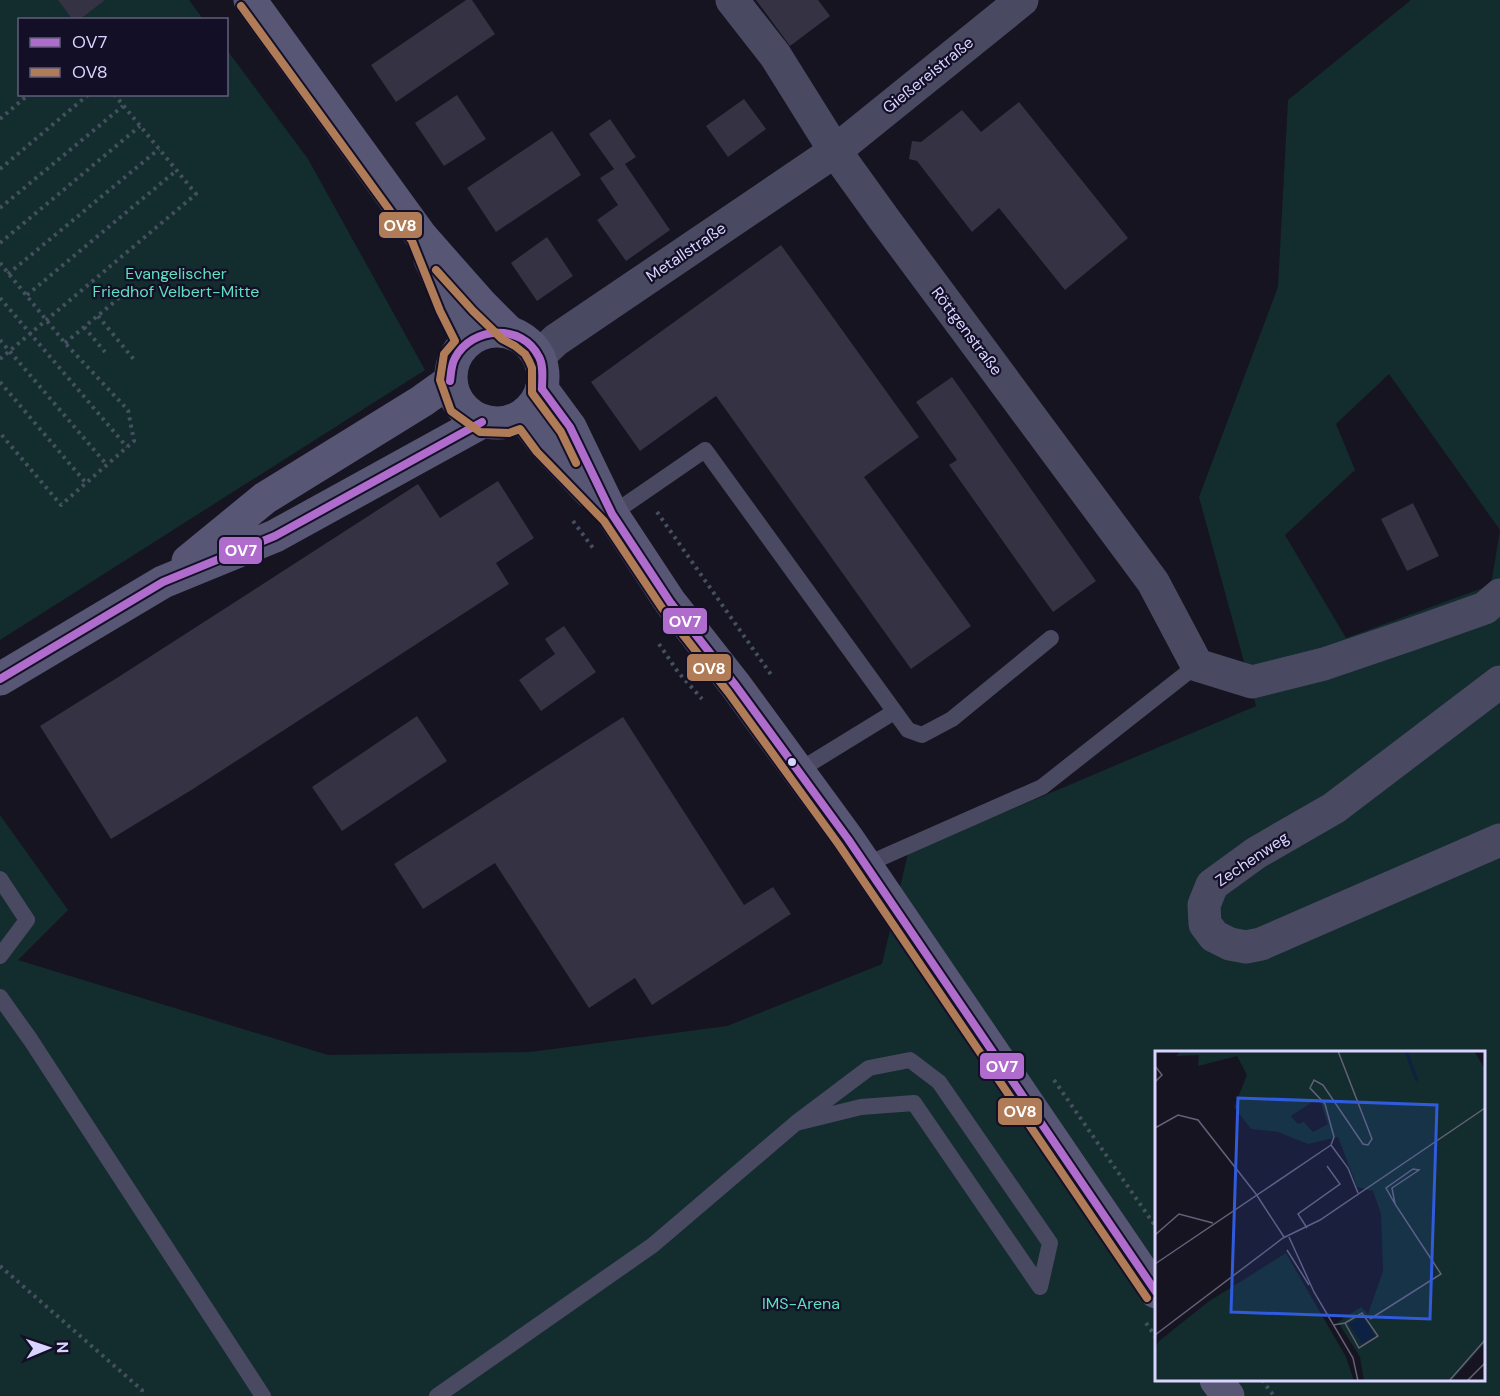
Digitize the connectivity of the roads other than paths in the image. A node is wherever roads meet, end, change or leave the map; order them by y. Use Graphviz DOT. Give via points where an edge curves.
graph roads {
  1 [pos="250,0"];
  2 [pos="732,0"];
  3 [pos="1022,0"];
  4 [pos="835,151"];
  5 [pos="421,236"];
  6 [pos="509,332"];
  7 [pos="466,342"];
  8 [pos="539,356"];
  9 [pos="450,381"];
  10 [pos="542,389"];
  11 [pos="523,416"];
  12 [pos="482,422"];
  13 [pos="612,514"];
  14 [pos="163,582"];
  15 [pos="1500,595"];
  16 [pos="1051,638"];
  17 [pos="1197,665"];
  18 [pos="0,679"];
  19 [pos="1500,682"];
  20 [pos="894,712"];
  21 [pos="798,771"];
  22 [pos="1500,840"];
  23 [pos="856,852"];
  24 [pos="0,879"];
  25 [pos="0,956"];
  26 [pos="0,997"];
  27 [pos="796,1123"];
  28 [pos="1150,1305"];
  29 [pos="1217,1381"];
  30 [pos="263,1396"];
  31 [pos="437,1396"];
  32 [pos="1228,1396"];
  1 -- 5 [label="street"];
  2 -- 4 [label="street, Röttgenstraße" via="774,56"];
  3 -- 4 [label="street, Gießereistraße"];
  4 -- 8 [label="street, Metallstraße" via="556,340"];
  4 -- 17 [label="street, Röttgenstraße" via="1153,582"];
  5 -- 6 [label="street"];
  5 -- 7 [label="street"];
  6 -- 7 [label="street" via="489,332"];
  6 -- 8 [label="street" via="533,347"];
  7 -- 9 [label="street" via="454,358"];
  8 -- 10 [label="street"];
  9 -- 12 [label="street" via="459,405"];
  9 -- 14 [label="street" via="265,498"];
  10 -- 11 [label="street"];
  10 -- 13 [label="street" via="570,427"];
  11 -- 12 [label="street" via="508,423"];
  11 -- 13 [label="street" via="545,445"];
  12 -- 14 [label="street" via="275,536"];
  13 -- 20 [label="lane" via="705,450"];
  13 -- 21 [label="street" via="670,602"];
  14 -- 18 [label="street"];
  15 -- 17 [label="street" via="1485,608 1409,635 1324,664 1252,682"];
  16 -- 20 [label="lane" via="952,719 922,735 908,730"];
  17 -- 23 [label="lane" via="1042,787"];
  19 -- 22 [label="street, Zechenweg" via="1334,808 1256,853 1212,885 1204,905 1205,924 1214,936 1230,944 1261,944"];
  20 -- 21 [label="lane"];
  21 -- 23 [label="street"];
  23 -- 28 [label="street"];
  24 -- 25 [label="lane" via="27,920"];
  26 -- 30 [label="lane"];
  27 -- 27 [label="lane" via="861,1107 914,1103 1040,1287 1050,1243 939,1082 910,1060 869,1068"];
  27 -- 31 [label="lane" via="653,1245"];
  29 -- 32 [label="street"];
}
